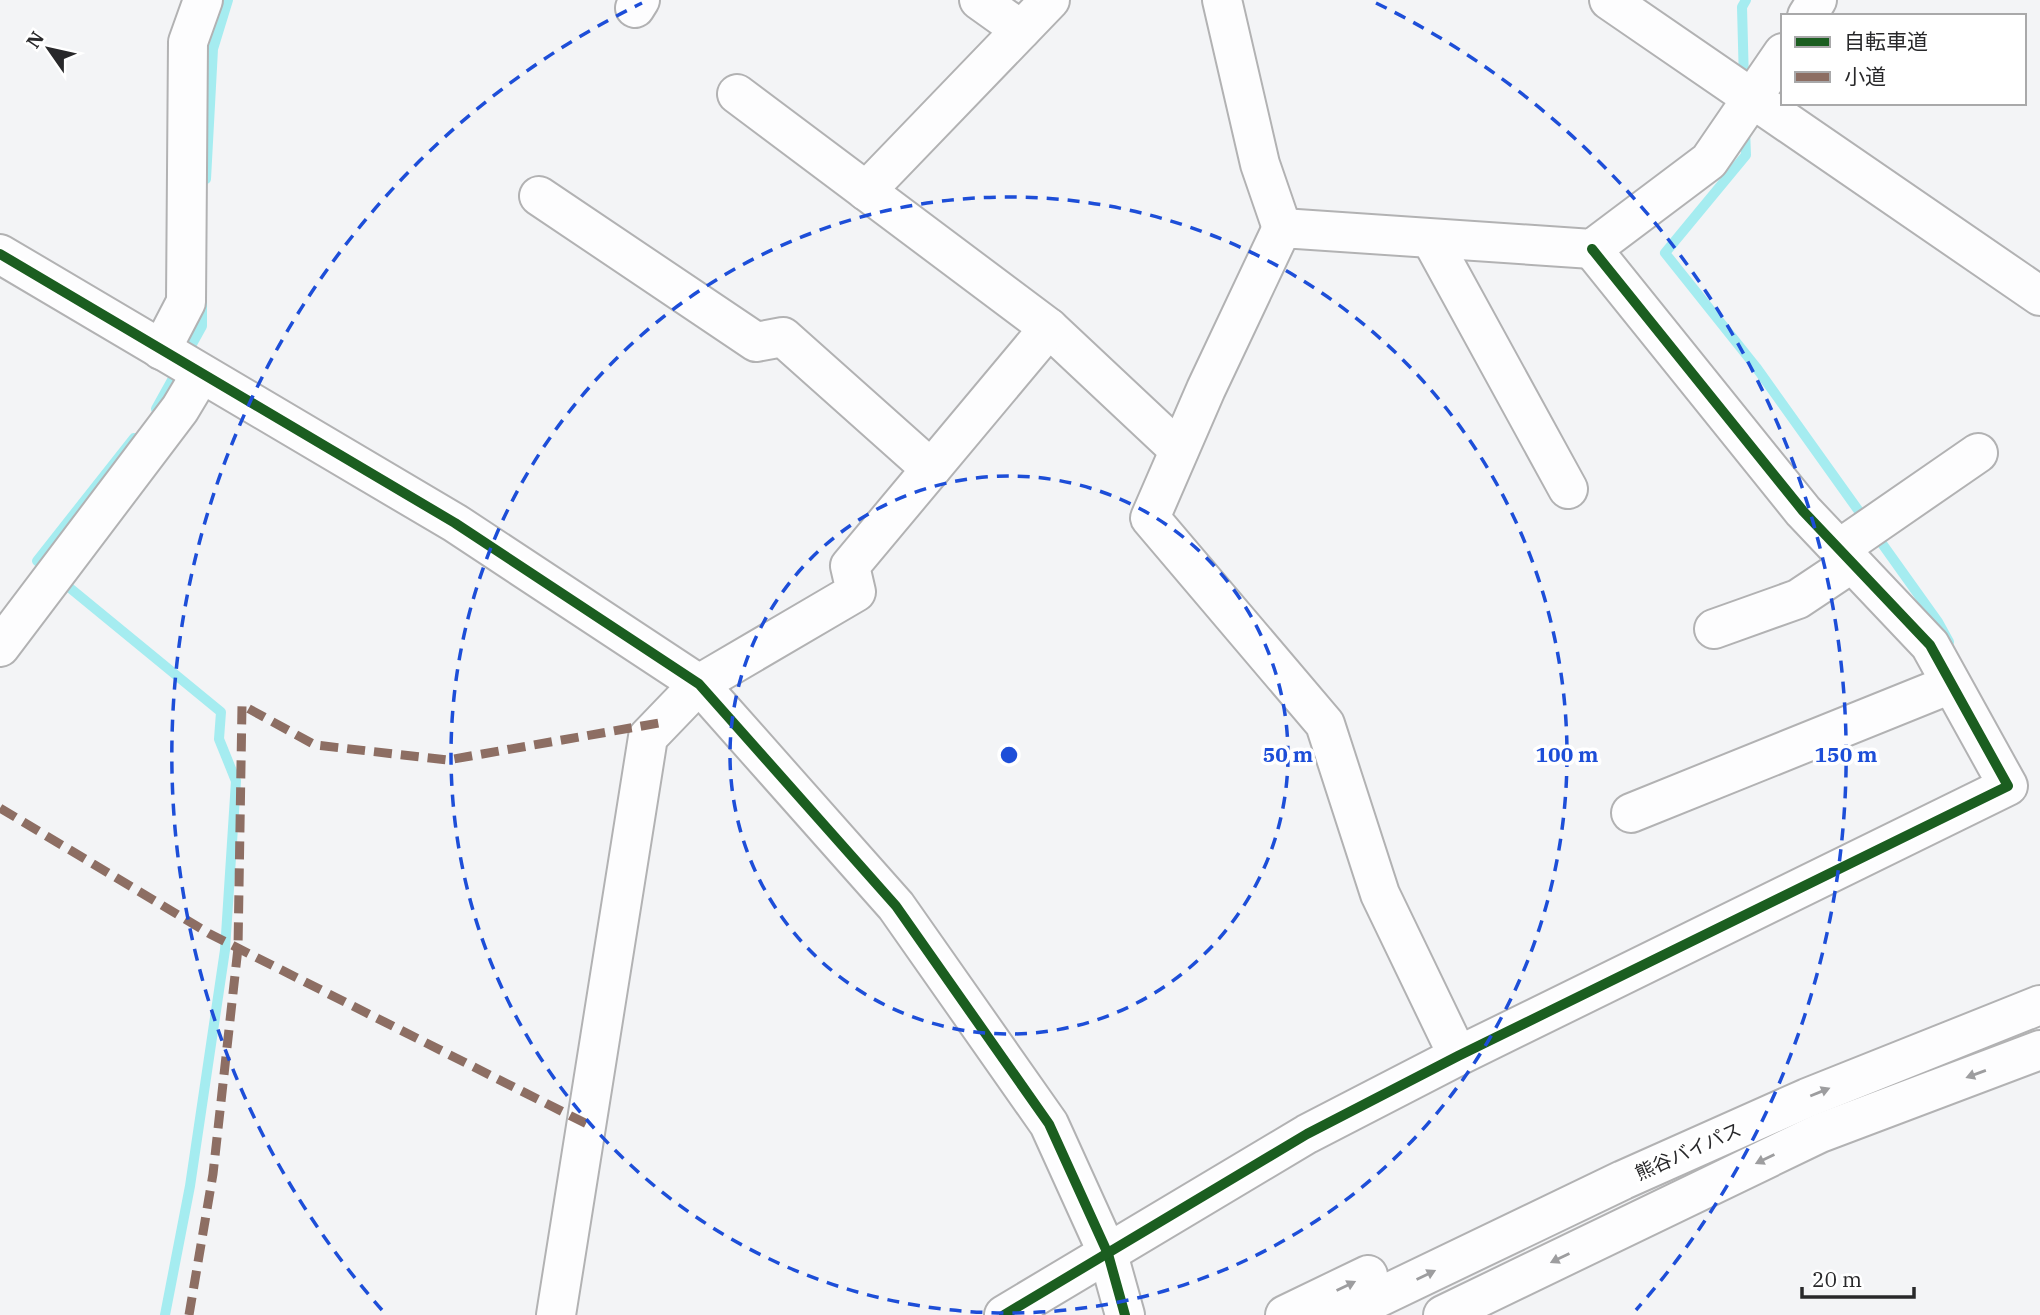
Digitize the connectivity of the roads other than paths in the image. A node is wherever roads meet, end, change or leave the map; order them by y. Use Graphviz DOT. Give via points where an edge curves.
graph roads {
  1 [pos="203,0"];
  2 [pos="979,0"];
  3 [pos="1050,0"];
  4 [pos="1222,0"];
  5 [pos="1609,0"];
  6 [pos="1021,30"];
  7 [pos="1781,56"];
  8 [pos="737,94"];
  9 [pos="1753,98"];
  10 [pos="866,191"];
  11 [pos="539,196"];
  12 [pos="1282,228"];
  13 [pos="1431,239"];
  14 [pos="1592,249"];
  15 [pos="0,254"];
  16 [pos="2040,296"];
  17 [pos="1049,328"];
  18 [pos="161,350"];
  19 [pos="200,373"];
  20 [pos="1179,450"];
  21 [pos="1979,453"];
  22 [pos="931,469"];
  23 [pos="1568,489"];
  24 [pos="1845,556"];
  25 [pos="1714,629"];
  26 [pos="0,647"];
  27 [pos="699,684"];
  28 [pos="1951,684"];
  29 [pos="1631,813"];
  30 [pos="2040,1004"];
  31 [pos="2040,1050"];
  32 [pos="1458,1056"];
  33 [pos="1623,1180"];
  34 [pos="1108,1254"];
  35 [pos="556,1315"];
  36 [pos="1004,1315"];
  37 [pos="1125,1315"];
  38 [pos="1285,1315"];
  39 [pos="1342,1315"];
  40 [pos="1443,1315"];
  1 -- 18 [label="main road" via="188,42 186,302"];
  2 -- 6 [label="main road"];
  3 -- 6 [label="main road"];
  4 -- 12 [label="main road" via="1260,164"];
  5 -- 9 [label="main road"];
  6 -- 10 [label="main road"];
  7 -- 9 [label="main road"];
  8 -- 10 [label="main road"];
  9 -- 14 [label="main road" via="1709,161"];
  9 -- 16 [label="main road"];
  10 -- 17 [label="main road"];
  11 -- 22 [label="main road" via="756,342 783,337"];
  12 -- 13 [label="main road"];
  12 -- 20 [label="main road"];
  13 -- 14 [label="main road"];
  13 -- 23 [label="main road"];
  14 -- 24 [label="main road" via="1803,511"];
  15 -- 18 [label="main road"];
  17 -- 20 [label="main road"];
  17 -- 22 [label="main road"];
  18 -- 19 [label="main road"];
  19 -- 26 [label="main road" via="180,409"];
  19 -- 27 [label="main road" via="455,523"];
  20 -- 32 [label="main road" via="1150,518 1325,724 1380,894"];
  21 -- 24 [label="main road"];
  22 -- 27 [label="main road" via="849,566 856,592"];
  24 -- 25 [label="main road" via="1798,599"];
  24 -- 28 [label="main road" via="1930,645"];
  27 -- 34 [label="main road" via="895,906 1049,1124"];
  27 -- 35 [label="main road" via="648,737"];
  28 -- 29 [label="main road"];
  28 -- 32 [label="main road" via="2008,786"];
  33 -- 30 [label="main road, 熊谷バイパス, one-way" via="1807,1098"];
  31 -- 40 [label="main road, 熊谷バイパス, one-way" via="1820,1132"];
  32 -- 34 [label="main road" via="1307,1134"];
  38 -- 33 [label="main road, one-way" via="1468,1227"];
  39 -- 33 [label="main road, 熊谷バイパス, one-way"];
  34 -- 36 [label="main road"];
  34 -- 37 [label="main road"];
}
